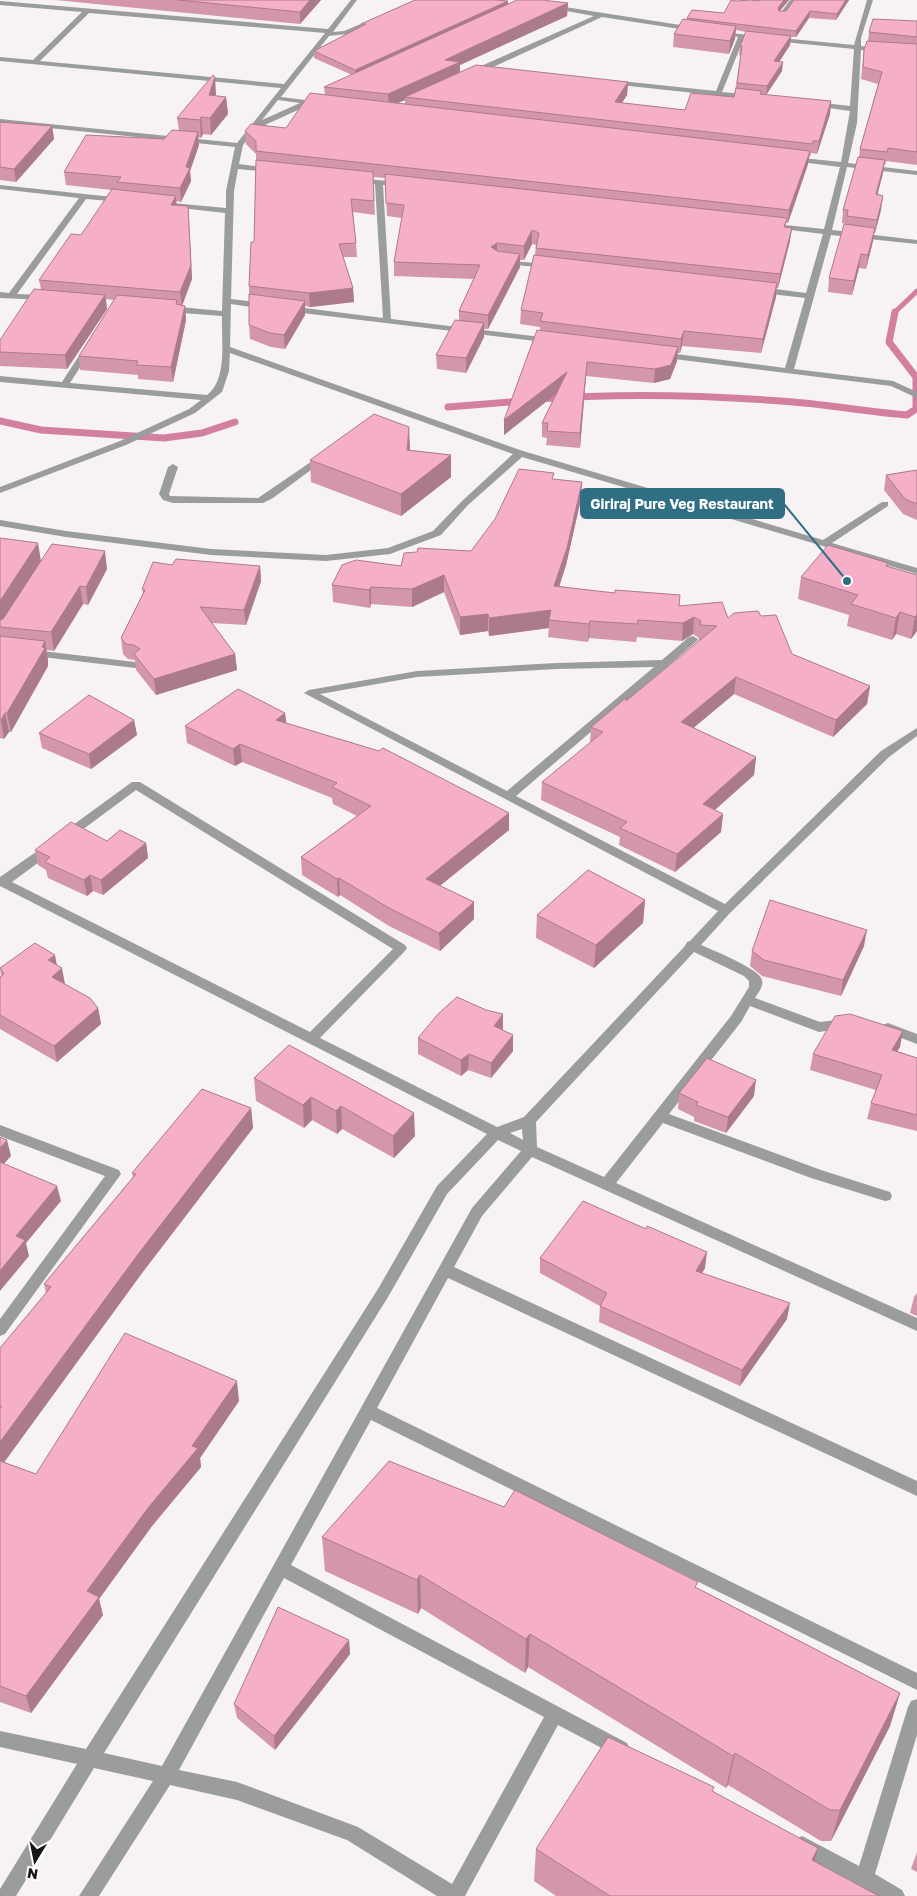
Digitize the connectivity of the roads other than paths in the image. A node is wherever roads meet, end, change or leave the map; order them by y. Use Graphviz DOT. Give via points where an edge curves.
graph roads {
  1 [pos="354,0"];
  2 [pos="793,0"];
  3 [pos="870,0"];
  4 [pos="0,3"];
  5 [pos="29,3"];
  6 [pos="546,6"];
  7 [pos="88,10"];
  8 [pos="387,14"];
  9 [pos="782,15"];
  10 [pos="599,16"];
  11 [pos="704,30"];
  12 [pos="328,32"];
  13 [pos="714,32"];
  14 [pos="742,35"];
  15 [pos="857,49"];
  16 [pos="887,51"];
  17 [pos="0,59"];
  18 [pos="34,62"];
  19 [pos="484,68"];
  20 [pos="504,70"];
  21 [pos="467,76"];
  22 [pos="601,81"];
  23 [pos="286,86"];
  24 [pos="326,94"];
  25 [pos="718,94"];
  26 [pos="276,98"];
  27 [pos="757,98"];
  28 [pos="309,102"];
  29 [pos="806,103"];
  30 [pos="326,104"];
  31 [pos="854,109"];
  32 [pos="0,121"];
  33 [pos="252,128"];
  34 [pos="239,144"];
  35 [pos="784,158"];
  36 [pos="844,165"];
  37 [pos="235,166"];
  38 [pos="283,172"];
  39 [pos="917,173"];
  40 [pos="350,179"];
  41 [pos="379,182"];
  42 [pos="408,185"];
  43 [pos="0,187"];
  44 [pos="84,196"];
  45 [pos="133,201"];
  46 [pos="162,204"];
  47 [pos="229,211"];
  48 [pos="769,225"];
  49 [pos="828,232"];
  50 [pos="917,242"];
  51 [pos="498,261"];
  52 [pos="556,267"];
  53 [pos="751,289"];
  54 [pos="0,295"];
  55 [pos="11,296"];
  56 [pos="810,296"];
  57 [pos="59,300"];
  58 [pos="227,301"];
  59 [pos="162,308"];
  60 [pos="226,314"];
  61 [pos="387,321"];
  62 [pos="96,337"];
  63 [pos="554,342"];
  64 [pos="226,349"];
  65 [pos="652,354"];
  66 [pos="789,371"];
  67 [pos="0,379"];
  68 [pos="64,385"];
  69 [pos="917,395"];
  70 [pos="209,398"];
  71 [pos="334,449"];
  72 [pos="520,453"];
  73 [pos="173,467"];
  74 [pos="0,490"];
  75 [pos="884,504"];
  76 [pos="0,523"];
  77 [pos="825,543"];
  78 [pos="917,571"];
  79 [pos="693,639"];
  80 [pos="0,649"];
  81 [pos="665,663"];
  82 [pos="134,665"];
  83 [pos="917,731"];
  84 [pos="508,796"];
  85 [pos="1,882"];
  86 [pos="726,910"];
  87 [pos="691,945"];
  88 [pos="747,1000"];
  89 [pos="857,1022"];
  90 [pos="876,1024"];
  91 [pos="311,1039"];
  92 [pos="917,1039"];
  93 [pos="659,1116"];
  94 [pos="530,1121"];
  95 [pos="0,1130"];
  96 [pos="496,1133"];
  97 [pos="530,1150"];
  98 [pos="607,1184"];
  99 [pos="885,1196"];
  100 [pos="446,1270"];
  101 [pos="917,1325"];
  102 [pos="0,1330"];
  103 [pos="368,1411"];
  104 [pos="917,1489"];
  105 [pos="281,1568"];
  106 [pos="917,1682"];
  107 [pos="917,1707"];
  108 [pos="555,1714"];
  109 [pos="0,1739"];
  110 [pos="632,1755"];
  111 [pos="90,1759"];
  112 [pos="166,1776"];
  113 [pos="787,1838"];
  114 [pos="864,1879"];
  115 [pos="6,1896"];
  116 [pos="88,1896"];
  117 [pos="454,1896"];
  118 [pos="896,1896"];
  1 -- 12 [label="street"];
  2 -- 9 [label="street"];
  3 -- 15 [label="street"];
  4 -- 5 [label="street"];
  5 -- 7 [label="street"];
  6 -- 10 [label="street"];
  7 -- 12 [label="street"];
  7 -- 18 [label="street"];
  8 -- 12 [label="street" via="345,33"];
  10 -- 11 [label="street"];
  10 -- 19 [label="street"];
  12 -- 23 [label="street"];
  13 -- 14 [label="street"];
  14 -- 15 [label="street"];
  14 -- 25 [label="street"];
  15 -- 16 [label="street"];
  15 -- 31 [label="street"];
  17 -- 18 [label="street"];
  18 -- 23 [label="street"];
  19 -- 20 [label="street"];
  19 -- 21 [label="street"];
  22 -- 25 [label="street"];
  23 -- 26 [label="street"];
  24 -- 28 [label="street"];
  25 -- 27 [label="street"];
  26 -- 28 [label="street"];
  26 -- 33 [label="street"];
  28 -- 30 [label="street"];
  28 -- 33 [label="street"];
  29 -- 31 [label="street"];
  31 -- 36 [label="street"];
  32 -- 34 [label="street"];
  33 -- 34 [label="street"];
  34 -- 37 [label="street"];
  35 -- 36 [label="street"];
  36 -- 39 [label="street"];
  36 -- 49 [label="street"];
  37 -- 38 [label="street"];
  37 -- 47 [label="street"];
  40 -- 41 [label="street"];
  41 -- 42 [label="street"];
  41 -- 61 [label="street"];
  43 -- 44 [label="street"];
  44 -- 45 [label="street"];
  44 -- 55 [label="street"];
  46 -- 47 [label="street"];
  47 -- 58 [label="street"];
  48 -- 49 [label="street"];
  49 -- 50 [label="street"];
  49 -- 56 [label="street"];
  51 -- 52 [label="street"];
  53 -- 56 [label="street"];
  54 -- 55 [label="street"];
  55 -- 57 [label="street"];
  56 -- 66 [label="street"];
  58 -- 60 [label="street"];
  58 -- 61 [label="street"];
  59 -- 60 [label="street"];
  60 -- 64 [label="street"];
  61 -- 63 [label="street"];
  62 -- 68 [label="street"];
  64 -- 70 [label="street" via="225,371 217,392"];
  64 -- 72 [label="street" via="386,410"];
  65 -- 66 [label="street"];
  66 -- 69 [label="street" via="893,384"];
  67 -- 68 [label="street"];
  68 -- 70 [label="street"];
  70 -- 74 [label="street" via="192,411 123,443"];
  71 -- 73 [label="street" via="260,501 166,498 164,494"];
  72 -- 76 [label="street" via="437,533 390,551 326,558 211,552 63,538"];
  72 -- 77 [label="street"];
  75 -- 77 [label="street"];
  77 -- 78 [label="street"];
  79 -- 81 [label="street"];
  80 -- 82 [label="street"];
  81 -- 84 [label="street"];
  81 -- 84 [label="street" via="417,674 310,693"];
  83 -- 86 [label="street" via="885,754"];
  84 -- 86 [label="street"];
  85 -- 91 [label="street"];
  85 -- 91 [label="street" via="136,785 401,948"];
  86 -- 87 [label="street"];
  87 -- 88 [label="street" via="756,980 756,987"];
  87 -- 94 [label="street"];
  88 -- 89 [label="street" via="819,1027"];
  88 -- 93 [label="street" via="736,1019"];
  90 -- 92 [label="street"];
  91 -- 96 [label="street"];
  93 -- 98 [label="street"];
  93 -- 99 [label="street"];
  94 -- 96 [label="street"];
  94 -- 97 [label="street"];
  95 -- 102 [label="street" via="114,1174"];
  96 -- 97 [label="street"];
  96 -- 111 [label="street" via="442,1190 383,1293"];
  97 -- 98 [label="street"];
  97 -- 100 [label="street" via="477,1212"];
  98 -- 101 [label="street"];
  100 -- 103 [label="street"];
  100 -- 104 [label="street"];
  103 -- 105 [label="street"];
  103 -- 106 [label="street"];
  105 -- 108 [label="street"];
  105 -- 112 [label="street"];
  107 -- 114 [label="street"];
  108 -- 110 [label="street"];
  108 -- 117 [label="street"];
  109 -- 111 [label="street"];
  111 -- 112 [label="street"];
  111 -- 115 [label="street"];
  112 -- 116 [label="street"];
  112 -- 117 [label="street" via="237,1791 352,1833"];
  113 -- 114 [label="street"];
  114 -- 118 [label="street"];
}
